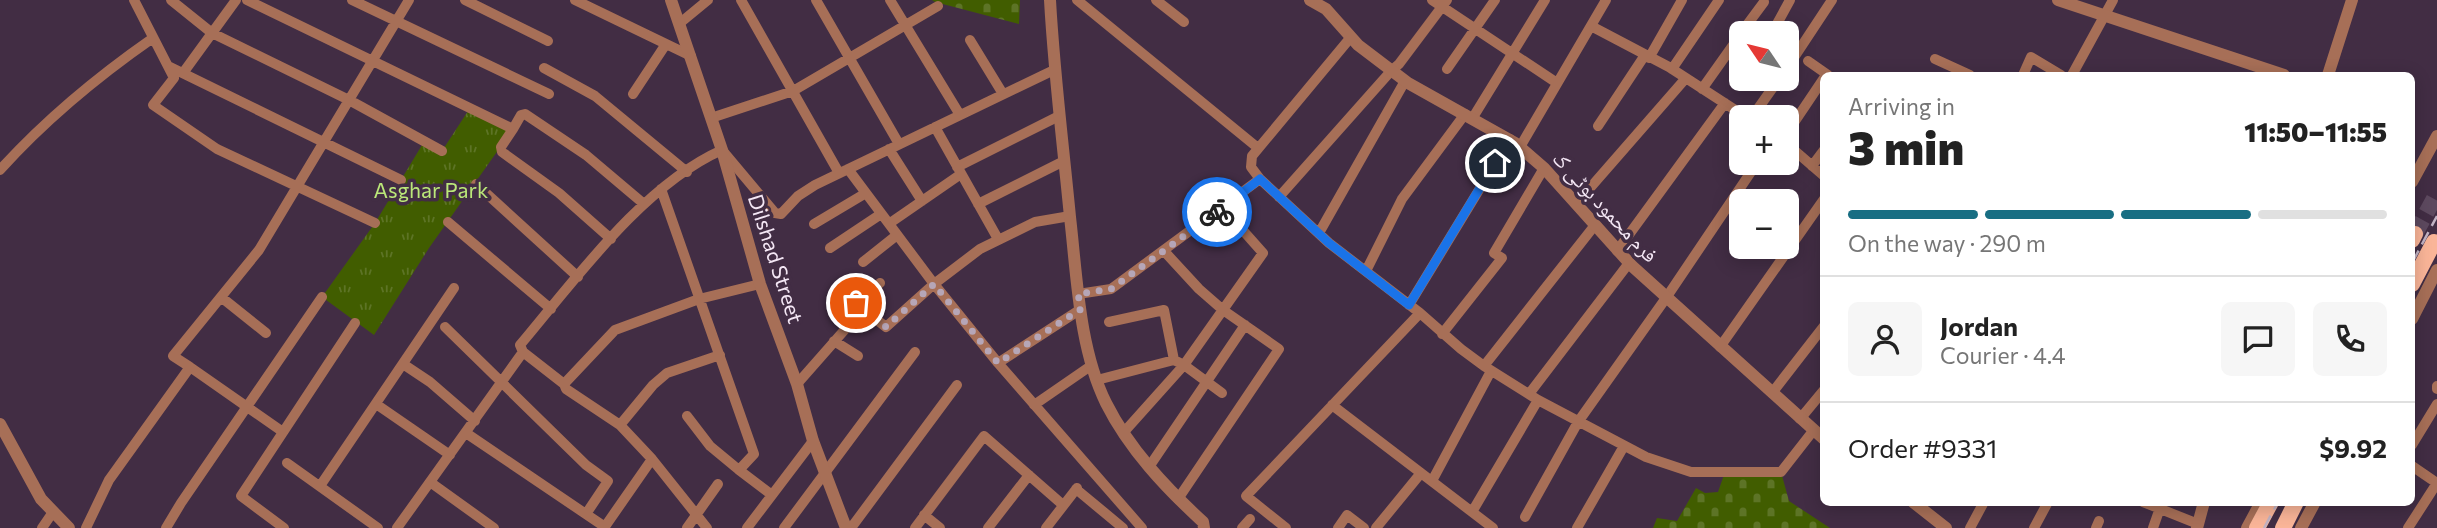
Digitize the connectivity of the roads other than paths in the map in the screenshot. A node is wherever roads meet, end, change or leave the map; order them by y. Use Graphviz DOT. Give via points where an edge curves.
graph roads {
  1 [pos="134,0"];
  2 [pos="171,0"];
  3 [pos="236,0"];
  4 [pos="247,0"];
  5 [pos="352,0"];
  6 [pos="409,0"];
  7 [pos="465,0"];
  8 [pos="575,0"];
  9 [pos="671,0"];
  10 [pos="708,0"];
  11 [pos="741,0"];
  12 [pos="816,0"];
  13 [pos="890,0"];
  14 [pos="1050,0"];
  15 [pos="1077,0"];
  16 [pos="1310,0"];
  17 [pos="1432,0"];
  18 [pos="1495,0"];
  19 [pos="1545,0"];
  20 [pos="1606,0"];
  21 [pos="1682,0"];
  22 [pos="1719,0"];
  23 [pos="1790,0"];
  24 [pos="1832,0"];
  25 [pos="2058,0"];
  26 [pos="2113,0"];
  27 [pos="2352,0"];
  28 [pos="1762,1"];
  29 [pos="1162,2"];
  30 [pos="1444,3"];
  31 [pos="938,6"];
  32 [pos="1784,11"];
  33 [pos="2105,16"];
  34 [pos="396,21"];
  35 [pos="1749,21"];
  36 [pos="1779,21"];
  37 [pos="1184,22"];
  38 [pos="680,23"];
  39 [pos="906,26"];
  40 [pos="1591,26"];
  41 [pos="1476,29"];
  42 [pos="212,33"];
  43 [pos="1351,37"];
  44 [pos="153,38"];
  45 [pos="970,40"];
  46 [pos="548,41"];
  47 [pos="666,44"];
  48 [pos="1729,50"];
  49 [pos="1799,50"];
  50 [pos="1512,53"];
  51 [pos="691,56"];
  52 [pos="1647,57"];
  53 [pos="850,59"];
  54 [pos="1935,59"];
  55 [pos="372,61"];
  56 [pos="1808,61"];
  57 [pos="168,65"];
  58 [pos="544,68"];
  59 [pos="1447,69"];
  60 [pos="1672,69"];
  61 [pos="1054,70"];
  62 [pos="1391,71"];
  63 [pos="1821,72"];
  64 [pos="1963,72"];
  65 [pos="2024,72"];
  66 [pos="2056,72"];
  67 [pos="2074,72"];
  68 [pos="2275,72"];
  69 [pos="2329,72"];
  70 [pos="183,73"];
  71 [pos="1686,78"];
  72 [pos="1405,80"];
  73 [pos="1557,83"];
  74 [pos="1820,85"];
  75 [pos="1702,89"];
  76 [pos="793,91"];
  77 [pos="549,94"];
  78 [pos="633,94"];
  79 [pos="1003,94"];
  80 [pos="349,100"];
  81 [pos="1725,103"];
  82 [pos="1729,106"];
  83 [pos="960,115"];
  84 [pos="1799,115"];
  85 [pos="1059,116"];
  86 [pos="1468,117"];
  87 [pos="711,118"];
  88 [pos="1598,125"];
  89 [pos="935,127"];
  90 [pos="513,129"];
  91 [pos="2437,136"];
  92 [pos="324,142"];
  93 [pos="1515,143"];
  94 [pos="899,144"];
  95 [pos="1258,148"];
  96 [pos="889,149"];
  97 [pos="722,150"];
  98 [pos="442,151"];
  99 [pos="1799,155"];
  100 [pos="1820,155"];
  101 [pos="1064,161"];
  102 [pos="1812,166"];
  103 [pos="1544,168"];
  104 [pos="0,170"];
  105 [pos="844,171"];
  106 [pos="959,171"];
  107 [pos="687,172"];
  108 [pos="1820,173"];
  109 [pos="1749,175"];
  110 [pos="2415,176"];
  111 [pos="1260,179"];
  112 [pos="401,180"];
  113 [pos="476,184"];
  114 [pos="297,186"];
  115 [pos="661,190"];
  116 [pos="866,193"];
  117 [pos="1279,197"];
  118 [pos="922,201"];
  119 [pos="645,204"];
  120 [pos="978,204"];
  121 [pos="1576,204"];
  122 [pos="1820,205"];
  123 [pos="1223,208"];
  124 [pos="881,214"];
  125 [pos="1070,216"];
  126 [pos="447,222"];
  127 [pos="375,223"];
  128 [pos="890,223"];
  129 [pos="814,224"];
  130 [pos="1595,225"];
  131 [pos="1319,233"];
  132 [pos="897,235"];
  133 [pos="611,239"];
  134 [pos="998,239"];
  135 [pos="2434,243"];
  136 [pos="830,248"];
  137 [pos="1164,251"];
  138 [pos="1618,251"];
  139 [pos="863,262"];
  140 [pos="1629,263"];
  141 [pos="1366,271"];
  142 [pos="578,277"];
  143 [pos="2427,279"];
  144 [pos="880,283"];
  145 [pos="934,284"];
  146 [pos="761,285"];
  147 [pos="454,288"];
  148 [pos="1078,294"];
  149 [pos="221,297"];
  150 [pos="322,297"];
  151 [pos="1667,298"];
  152 [pos="699,299"];
  153 [pos="1409,305"];
  154 [pos="551,309"];
  155 [pos="863,309"];
  156 [pos="1081,309"];
  157 [pos="1223,310"];
  158 [pos="2415,311"];
  159 [pos="1420,313"];
  160 [pos="1109,322"];
  161 [pos="355,323"];
  162 [pos="1245,325"];
  163 [pos="445,327"];
  164 [pos="1820,331"];
  165 [pos="266,332"];
  166 [pos="1442,334"];
  167 [pos="834,341"];
  168 [pos="1720,346"];
  169 [pos="523,352"];
  170 [pos="915,352"];
  171 [pos="720,355"];
  172 [pos="858,356"];
  173 [pos="998,363"];
  174 [pos="1179,363"];
  175 [pos="402,364"];
  176 [pos="1092,365"];
  177 [pos="190,367"];
  178 [pos="1488,369"];
  179 [pos="1097,380"];
  180 [pos="1207,381"];
  181 [pos="503,382"];
  182 [pos="564,384"];
  183 [pos="797,384"];
  184 [pos="957,385"];
  185 [pos="1222,393"];
  186 [pos="1772,393"];
  187 [pos="1820,395"];
  188 [pos="1533,397"];
  189 [pos="376,404"];
  190 [pos="2437,404"];
  191 [pos="1034,405"];
  192 [pos="1332,405"];
  193 [pos="247,406"];
  194 [pos="687,416"];
  195 [pos="1800,419"];
  196 [pos="475,421"];
  197 [pos="1578,422"];
  198 [pos="0,424"];
  199 [pos="620,425"];
  200 [pos="283,432"];
  201 [pos="1124,432"];
  202 [pos="466,433"];
  203 [pos="1818,435"];
  204 [pos="2415,440"];
  205 [pos="813,441"];
  206 [pos="1625,446"];
  207 [pos="450,455"];
  208 [pos="652,459"];
  209 [pos="287,463"];
  210 [pos="1149,467"];
  211 [pos="2415,468"];
  212 [pos="740,470"];
  213 [pos="1421,473"];
  214 [pos="825,474"];
  215 [pos="1029,475"];
  216 [pos="1432,481"];
  217 [pos="430,482"];
  218 [pos="2437,483"];
  219 [pos="718,484"];
  220 [pos="320,486"];
  221 [pos="772,495"];
  222 [pos="1178,499"];
  223 [pos="1063,505"];
  224 [pos="1919,506"];
  225 [pos="1982,506"];
  226 [pos="2046,506"];
  227 [pos="2154,506"];
  228 [pos="2203,506"];
  229 [pos="2259,506"];
  230 [pos="2269,506"];
  231 [pos="2294,506"];
  232 [pos="2313,506"];
  233 [pos="2160,508"];
  234 [pos="53,512"];
  235 [pos="1472,512"];
  236 [pos="586,514"];
  237 [pos="697,514"];
  238 [pos="925,515"];
  239 [pos="1525,517"];
  240 [pos="1250,519"];
  241 [pos="1132,526"];
  242 [pos="2198,526"];
  243 [pos="605,527"];
  244 [pos="42,528"];
  245 [pos="69,528"];
  246 [pos="86,528"];
  247 [pos="166,528"];
  248 [pos="284,528"];
  249 [pos="378,528"];
  250 [pos="397,528"];
  251 [pos="494,528"];
  252 [pos="687,528"];
  253 [pos="707,528"];
  254 [pos="747,528"];
  255 [pos="784,528"];
  256 [pos="849,528"];
  257 [pos="915,528"];
  258 [pos="940,528"];
  259 [pos="988,528"];
  260 [pos="1046,528"];
  261 [pos="1204,528"];
  262 [pos="1242,528"];
  263 [pos="1286,528"];
  264 [pos="1338,528"];
  265 [pos="1364,528"];
  266 [pos="1376,528"];
  267 [pos="1493,528"];
  268 [pos="1577,528"];
  269 [pos="1946,528"];
  270 [pos="1970,528"];
  271 [pos="2034,528"];
  272 [pos="2153,528"];
  273 [pos="2247,528"];
  274 [pos="2257,528"];
  275 [pos="2283,528"];
  276 [pos="2301,528"];
  277 [pos="2408,528"];
  1 -- 44 [label="street"];
  2 -- 42 [label="street"];
  3 -- 42 [label="street"];
  4 -- 55 [label="street"];
  5 -- 34 [label="street"];
  6 -- 34 [label="street"];
  7 -- 46 [label="street"];
  8 -- 47 [label="street"];
  9 -- 38 [label="street, Dilshad Street"];
  10 -- 38 [label="street"];
  11 -- 76 [label="street"];
  12 -- 53 [label="street"];
  13 -- 39 [label="street"];
  14 -- 61 [label="street"];
  15 -- 95 [label="street"];
  16 -- 43 [label="street, فرم محمود بوٹی ک" via="1326,9"];
  17 -- 30 [label="street"];
  18 -- 41 [label="street"];
  19 -- 50 [label="street"];
  20 -- 40 [label="street"];
  21 -- 52 [label="street"];
  22 -- 60 [label="street"];
  23 -- 32 [label="street"];
  24 -- 49 [label="street"];
  25 -- 33 [label="street"];
  26 -- 33 [label="street"];
  27 -- 69 [label="street"];
  28 -- 32 [label="street"];
  28 -- 35 [label="street"];
  29 -- 37 [label="street"];
  30 -- 41 [label="street"];
  30 -- 62 [label="street"];
  31 -- 39 [label="street"];
  32 -- 36 [label="street"];
  33 -- 67 [label="street"];
  33 -- 68 [label="street"];
  34 -- 55 [label="street"];
  34 -- 77 [label="street"];
  38 -- 51 [label="street, Dilshad Street"];
  39 -- 53 [label="street"];
  39 -- 83 [label="street"];
  40 -- 52 [label="street"];
  40 -- 73 [label="street"];
  41 -- 50 [label="street"];
  41 -- 59 [label="street"];
  42 -- 70 [label="street"];
  42 -- 80 [label="street"];
  43 -- 62 [label="street, فرم محمود بوٹی ک"];
  43 -- 95 [label="street"];
  44 -- 57 [label="street"];
  44 -- 104 [label="street" via="99,75"];
  45 -- 79 [label="street"];
  47 -- 51 [label="street"];
  47 -- 78 [label="street"];
  48 -- 75 [label="street"];
  50 -- 73 [label="street"];
  50 -- 86 [label="street"];
  51 -- 87 [label="street, Dilshad Street"];
  52 -- 60 [label="street"];
  52 -- 88 [label="street"];
  53 -- 76 [label="street"];
  53 -- 94 [label="street"];
  54 -- 64 [label="street"];
  55 -- 80 [label="street"];
  55 -- 90 [label="street"];
  56 -- 63 [label="street"];
  57 -- 70 [label="street"];
  57 -- 114 [label="street" via="174,78 153,105 217,149"];
  58 -- 107 [label="street" via="595,96"];
  60 -- 71 [label="street"];
  61 -- 79 [label="street"];
  61 -- 85 [label="street"];
  62 -- 72 [label="street, فرم محمود بوٹی ک"];
  62 -- 117 [label="street"];
  65 -- 66 [label="street" via="2031,57"];
  70 -- 92 [label="street"];
  71 -- 75 [label="street"];
  71 -- 121 [label="street"];
  72 -- 86 [label="street, فرم محمود بوٹی ک"];
  72 -- 131 [label="street"];
  73 -- 93 [label="street"];
  74 -- 84 [label="street"];
  75 -- 81 [label="street"];
  76 -- 87 [label="street"];
  76 -- 105 [label="street"];
  79 -- 83 [label="street"];
  80 -- 92 [label="street"];
  80 -- 98 [label="street"];
  81 -- 82 [label="street"];
  81 -- 138 [label="street"];
  83 -- 89 [label="street"];
  85 -- 101 [label="street"];
  85 -- 106 [label="street"];
  86 -- 93 [label="street, فرم محمود بوٹی ک"];
  86 -- 141 [label="street" via="1402,199"];
  87 -- 97 [label="street, Dilshad Street"];
  89 -- 94 [label="street"];
  89 -- 106 [label="street"];
  90 -- 119 [label="street" via="525,114 586,155"];
  90 -- 133 [label="street" via="502,152 559,193"];
  91 -- 110 [label="street"];
  92 -- 112 [label="street"];
  92 -- 114 [label="street"];
  93 -- 103 [label="street, فرم محمود بوٹی ک"];
  93 -- 153 [label="street"];
  94 -- 96 [label="street"];
  95 -- 111 [label="street" via="1251,167"];
  96 -- 105 [label="street"];
  96 -- 118 [label="street"];
  97 -- 105 [label="street" via="778,214 814,185"];
  97 -- 107 [label="street"];
  97 -- 146 [label="street, Dilshad Street"];
  99 -- 102 [label="street"];
  100 -- 102 [label="street"];
  101 -- 120 [label="street"];
  101 -- 125 [label="street"];
  102 -- 108 [label="street"];
  103 -- 121 [label="street, فرم محمود بوٹی ک"];
  103 -- 166 [label="street" via="1494,253 1502,258"];
  105 -- 116 [label="street"];
  106 -- 118 [label="street"];
  106 -- 120 [label="street"];
  107 -- 115 [label="street"];
  109 -- 151 [label="street"];
  111 -- 117 [label="street"];
  111 -- 123 [label="street"];
  113 -- 142 [label="street"];
  114 -- 127 [label="street"];
  114 -- 149 [label="street" via="259,250"];
  115 -- 119 [label="street"];
  115 -- 152 [label="street"];
  116 -- 124 [label="street"];
  116 -- 129 [label="street"];
  117 -- 131 [label="street"];
  118 -- 128 [label="street"];
  119 -- 133 [label="street"];
  120 -- 134 [label="street"];
  121 -- 130 [label="street, فرم محمود بوٹی ک"];
  122 -- 168 [label="street"];
  123 -- 137 [label="street"];
  123 -- 157 [label="street" via="1263,253"];
  124 -- 128 [label="street"];
  124 -- 136 [label="street"];
  125 -- 134 [label="street" via="1035,222"];
  125 -- 148 [label="street"];
  126 -- 154 [label="street"];
  128 -- 132 [label="street"];
  130 -- 138 [label="street, فرم محمود بوٹی ک"];
  130 -- 178 [label="street"];
  131 -- 141 [label="street"];
  132 -- 139 [label="street"];
  132 -- 145 [label="street"];
  133 -- 142 [label="street"];
  134 -- 145 [label="street"];
  135 -- 143 [label="main road"];
  137 -- 148 [label="street" via="1111,289"];
  137 -- 157 [label="street"];
  138 -- 140 [label="street, فرم محمود بوٹی ک"];
  140 -- 151 [label="street, فرم محمود بوٹی ک"];
  140 -- 188 [label="street"];
  141 -- 153 [label="street"];
  142 -- 154 [label="street"];
  143 -- 158 [label="street"];
  144 -- 155 [label="street" via="856,303"];
  145 -- 155 [label="street" via="886,327"];
  145 -- 173 [label="street"];
  146 -- 152 [label="street"];
  146 -- 183 [label="street, Dilshad Street"];
  147 -- 175 [label="street"];
  148 -- 156 [label="street"];
  149 -- 165 [label="street"];
  149 -- 177 [label="street" via="173,356"];
  150 -- 193 [label="street"];
  151 -- 168 [label="street, فرم محمود بوٹی ک"];
  151 -- 197 [label="street"];
  152 -- 171 [label="street"];
  152 -- 182 [label="street" via="615,330"];
  153 -- 159 [label="street"];
  154 -- 169 [label="street" via="520,345"];
  155 -- 167 [label="street"];
  156 -- 173 [label="street"];
  156 -- 176 [label="street"];
  157 -- 162 [label="street"];
  157 -- 174 [label="street"];
  159 -- 166 [label="street"];
  159 -- 192 [label="street"];
  160 -- 174 [label="street" via="1164,310"];
  161 -- 200 [label="street"];
  162 -- 180 [label="street"];
  162 -- 222 [label="street" via="1279,349"];
  163 -- 181 [label="street"];
  164 -- 186 [label="street"];
  166 -- 178 [label="street"];
  167 -- 172 [label="street"];
  167 -- 183 [label="street"];
  168 -- 186 [label="street, فرم محمود بوٹی ک"];
  169 -- 181 [label="street"];
  169 -- 182 [label="street"];
  170 -- 214 [label="street"];
  171 -- 199 [label="street" via="667,373"];
  171 -- 212 [label="street" via="754,454"];
  173 -- 191 [label="street"];
  174 -- 179 [label="street"];
  174 -- 180 [label="street"];
  174 -- 201 [label="street"];
  175 -- 189 [label="street"];
  175 -- 196 [label="street"];
  176 -- 179 [label="street"];
  176 -- 191 [label="street"];
  177 -- 193 [label="street"];
  177 -- 246 [label="street" via="108,480"];
  178 -- 188 [label="street"];
  178 -- 216 [label="street"];
  179 -- 201 [label="street"];
  180 -- 185 [label="street"];
  180 -- 210 [label="street"];
  181 -- 196 [label="street"];
  181 -- 236 [label="street" via="608,481"];
  182 -- 199 [label="street"];
  183 -- 205 [label="street, Dilshad Street"];
  184 -- 256 [label="street"];
  186 -- 195 [label="street, فرم محمود بوٹی ک"];
  187 -- 195 [label="street"];
  188 -- 197 [label="street"];
  188 -- 235 [label="street"];
  189 -- 207 [label="street"];
  189 -- 220 [label="street"];
  190 -- 204 [label="street"];
  191 -- 241 [label="street"];
  192 -- 213 [label="street"];
  192 -- 263 [label="street" via="1246,496"];
  193 -- 200 [label="street"];
  193 -- 247 [label="street"];
  194 -- 212 [label="street" via="710,446"];
  195 -- 203 [label="street, فرم محمود بوٹی ک"];
  196 -- 202 [label="street"];
  197 -- 206 [label="street"];
  197 -- 239 [label="street"];
  198 -- 234 [label="street" via="41,499"];
  199 -- 208 [label="street"];
  200 -- 248 [label="street" via="241,496"];
  201 -- 210 [label="street"];
  202 -- 207 [label="street"];
  202 -- 236 [label="street"];
  203 -- 206 [label="street" via="1781,472 1691,472"];
  205 -- 214 [label="street, Dilshad Street"];
  205 -- 221 [label="street"];
  206 -- 268 [label="street"];
  207 -- 217 [label="street"];
  208 -- 237 [label="street"];
  208 -- 243 [label="street"];
  209 -- 220 [label="street"];
  210 -- 222 [label="street"];
  211 -- 218 [label="street"];
  212 -- 221 [label="street"];
  213 -- 216 [label="street"];
  213 -- 266 [label="street"];
  214 -- 255 [label="street"];
  214 -- 256 [label="street, Dilshad Street"];
  215 -- 223 [label="street"];
  215 -- 238 [label="street" via="984,436"];
  215 -- 259 [label="street"];
  216 -- 235 [label="street"];
  217 -- 250 [label="street"];
  217 -- 251 [label="street"];
  218 -- 277 [label="street"];
  219 -- 237 [label="street"];
  220 -- 249 [label="street"];
  221 -- 254 [label="street"];
  222 -- 261 [label="street"];
  223 -- 241 [label="street" via="1076,488"];
  223 -- 260 [label="street"];
  224 -- 269 [label="street"];
  225 -- 270 [label="street"];
  226 -- 271 [label="street"];
  227 -- 233 [label="street"];
  228 -- 242 [label="street"];
  229 -- 273 [label="street"];
  230 -- 274 [label="main road"];
  231 -- 275 [label="main road"];
  232 -- 276 [label="street"];
  233 -- 242 [label="street"];
  233 -- 272 [label="street"];
  234 -- 244 [label="street"];
  234 -- 245 [label="street"];
  235 -- 267 [label="street"];
  236 -- 243 [label="street"];
  237 -- 252 [label="street"];
  237 -- 253 [label="street"];
  238 -- 257 [label="street"];
  238 -- 258 [label="street"];
  240 -- 262 [label="street"];
  264 -- 265 [label="street" via="1348,515"];
}
